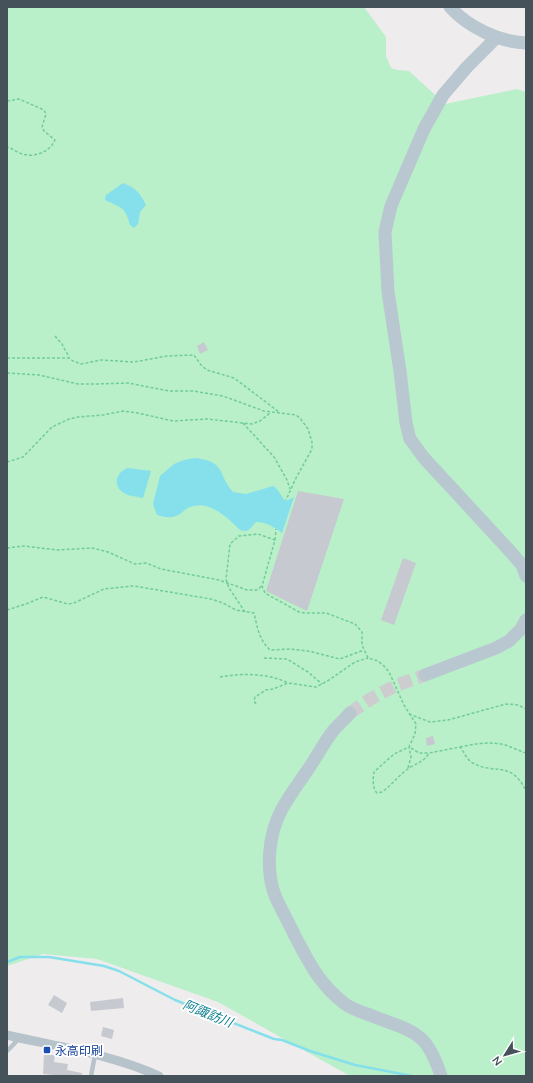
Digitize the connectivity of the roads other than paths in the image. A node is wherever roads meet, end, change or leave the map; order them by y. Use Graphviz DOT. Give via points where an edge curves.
graph roads {
  1 [pos="450,7"];
  2 [pos="496,37"];
  3 [pos="526,43"];
  4 [pos="526,576"];
  5 [pos="526,620"];
  6 [pos="425,675"];
  7 [pos="350,713"];
  8 [pos="7,1035"];
  9 [pos="19,1038"];
  10 [pos="7,1051"];
  11 [pos="95,1055"];
  12 [pos="146,1073"];
  13 [pos="91,1076"];
  14 [pos="159,1076"];
  15 [pos="441,1076"];
  1 -- 2 [label="street" via="467,22"];
  2 -- 3 [label="street"];
  2 -- 4 [label="street" via="443,95 424,129 391,206 385,232 388,292 410,439 424,458 509,550 522,566"];
  5 -- 6 [label="street" via="521,629 496,648"];
  7 -- 15 [label="street" via="334,730 281,810 271,844 272,886 309,963 321,981 347,1005 405,1028 422,1038 429,1047"];
  8 -- 9 [label="street"];
  9 -- 10 [label="lane"];
  9 -- 11 [label="street"];
  11 -- 12 [label="street"];
  11 -- 13 [label="lane"];
  12 -- 14 [label="street"];
}
